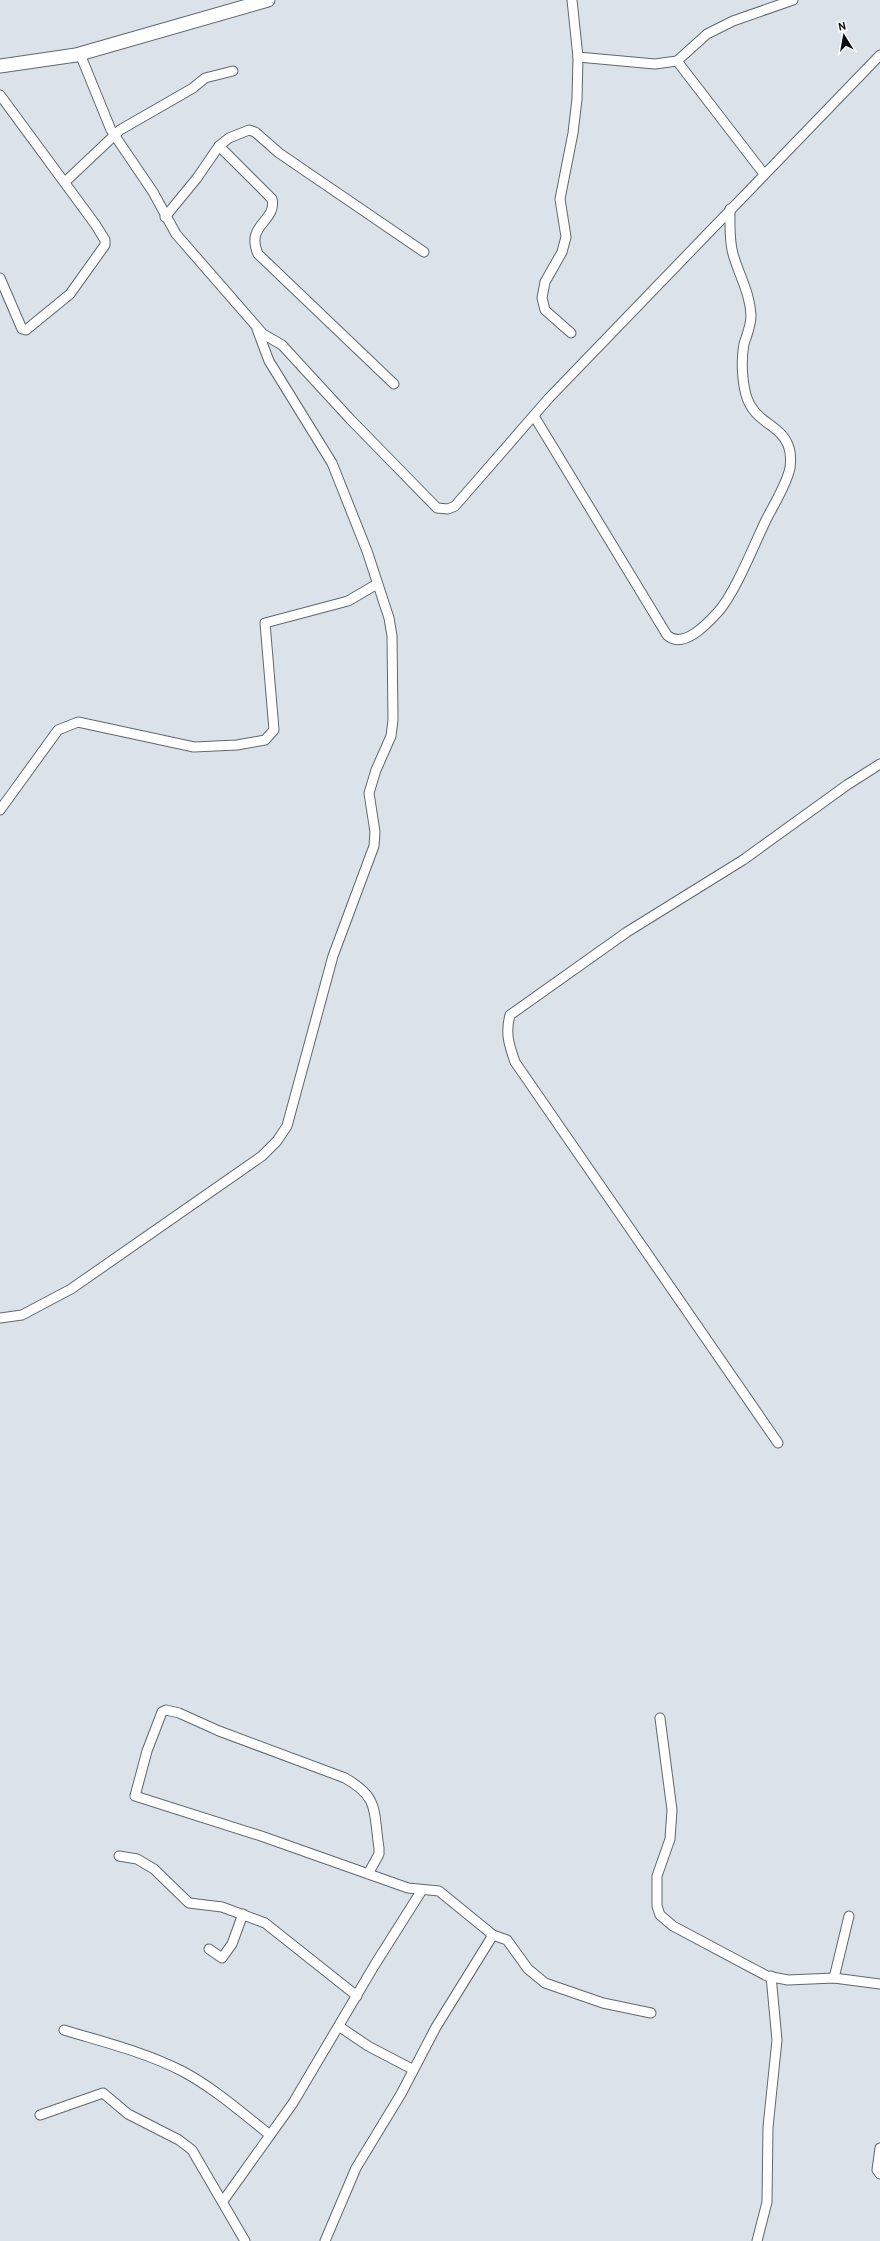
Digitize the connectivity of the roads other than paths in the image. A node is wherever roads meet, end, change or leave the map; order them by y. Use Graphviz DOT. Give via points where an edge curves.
graph roads {
  1 [pos="268,0"];
  2 [pos="572,0"];
  3 [pos="794,0"];
  4 [pos="80,54"];
  5 [pos="880,55"];
  6 [pos="578,57"];
  7 [pos="677,61"];
  8 [pos="0,66"];
  9 [pos="232,71"];
  10 [pos="0,96"];
  11 [pos="114,136"];
  12 [pos="219,146"];
  13 [pos="764,174"];
  14 [pos="65,182"];
  15 [pos="730,209"];
  16 [pos="165,217"];
  17 [pos="424,252"];
  18 [pos="0,278"];
  19 [pos="256,326"];
  20 [pos="571,333"];
  21 [pos="394,384"];
  22 [pos="534,416"];
  23 [pos="377,584"];
  24 [pos="880,764"];
  25 [pos="0,810"];
  26 [pos="0,1318"];
  27 [pos="778,1443"];
  28 [pos="660,1718"];
  29 [pos="119,1856"];
  30 [pos="368,1874"];
  31 [pos="422,1890"];
  32 [pos="243,1914"];
  33 [pos="849,1916"];
  34 [pos="493,1935"];
  35 [pos="209,1949"];
  36 [pos="771,1976"];
  37 [pos="834,1978"];
  38 [pos="880,1984"];
  39 [pos="357,1996"];
  40 [pos="651,2013"];
  41 [pos="340,2027"];
  42 [pos="64,2030"];
  43 [pos="412,2069"];
  44 [pos="40,2115"];
  45 [pos="270,2135"];
  46 [pos="880,2148"];
  47 [pos="880,2174"];
  48 [pos="223,2201"];
  49 [pos="245,2241"];
  50 [pos="325,2241"];
  51 [pos="757,2241"];
  1 -- 4 [label="main road"];
  2 -- 6 [label="street"];
  3 -- 7 [label="street" via="733,21 707,34"];
  4 -- 8 [label="main road"];
  4 -- 11 [label="street"];
  5 -- 13 [label="street"];
  6 -- 7 [label="street" via="655,64"];
  6 -- 20 [label="street" via="578,99 574,133 560,199 565,244 545,282 542,298 545,310"];
  7 -- 13 [label="street"];
  9 -- 11 [label="street" via="205,78"];
  10 -- 14 [label="street"];
  11 -- 14 [label="street"];
  11 -- 16 [label="street" via="153,192"];
  12 -- 16 [label="street"];
  12 -- 17 [label="street" via="241,133 249,130 255,132 280,153"];
  12 -- 21 [label="street" via="272,199 273,207 255,233 254,243 258,254"];
  13 -- 15 [label="street"];
  14 -- 18 [label="street" via="105,240 105,248 70,294 26,330 22,329"];
  15 -- 22 [label="street"];
  15 -- 22 [label="street" via="733,252 749,298 751,316 742,356 746,394 750,406 758,417 780,433 787,443 791,456 785,481 722,608 710,622 680,640 672,640 667,635"];
  16 -- 19 [label="street" via="176,234"];
  19 -- 22 [label="street" via="263,334 282,345 437,508 455,506"];
  19 -- 23 [label="street" via="269,361 332,463 367,551"];
  23 -- 25 [label="street" via="348,601 265,623 274,730 265,740 237,745 194,747 78,722 58,730"];
  23 -- 26 [label="street" via="392,636 394,720 391,736 369,793 375,832 374,846 331,963 287,1126 262,1156 71,1289 22,1314"];
  24 -- 27 [label="street" via="847,784 743,860 627,932 510,1015 506,1029 515,1062"];
  28 -- 36 [label="street" via="672,1810 670,1839 657,1876 660,1915 673,1926"];
  29 -- 32 [label="street" via="137,1859 154,1869 190,1903 209,1904"];
  30 -- 30 [label="street" via="379,1854 379,1848 371,1798 362,1789 344,1778 219,1731 179,1713 166,1710 162,1712 147,1751 135,1796 261,1836"];
  30 -- 31 [label="street" via="408,1888"];
  31 -- 34 [label="street" via="439,1891"];
  31 -- 39 [label="street"];
  32 -- 35 [label="street" via="232,1944 222,1958"];
  32 -- 39 [label="street" via="276,1930"];
  33 -- 37 [label="street"];
  34 -- 40 [label="street" via="507,1940 528,1969 545,1983 603,2003"];
  34 -- 43 [label="street"];
  36 -- 37 [label="street" via="800,1980"];
  36 -- 51 [label="street" via="777,2040 768,2128 767,2202"];
  37 -- 38 [label="street"];
  39 -- 41 [label="street"];
  41 -- 43 [label="street" via="368,2046"];
  41 -- 45 [label="street"];
  42 -- 45 [label="street" via="150,2057 182,2071 208,2087"];
  43 -- 50 [label="street" via="401,2094 356,2168"];
  44 -- 48 [label="street" via="103,2094 128,2114 179,2140 192,2150"];
  45 -- 48 [label="street"];
  46 -- 47 [label="street" via="877,2170"];
  48 -- 49 [label="street"];
}
